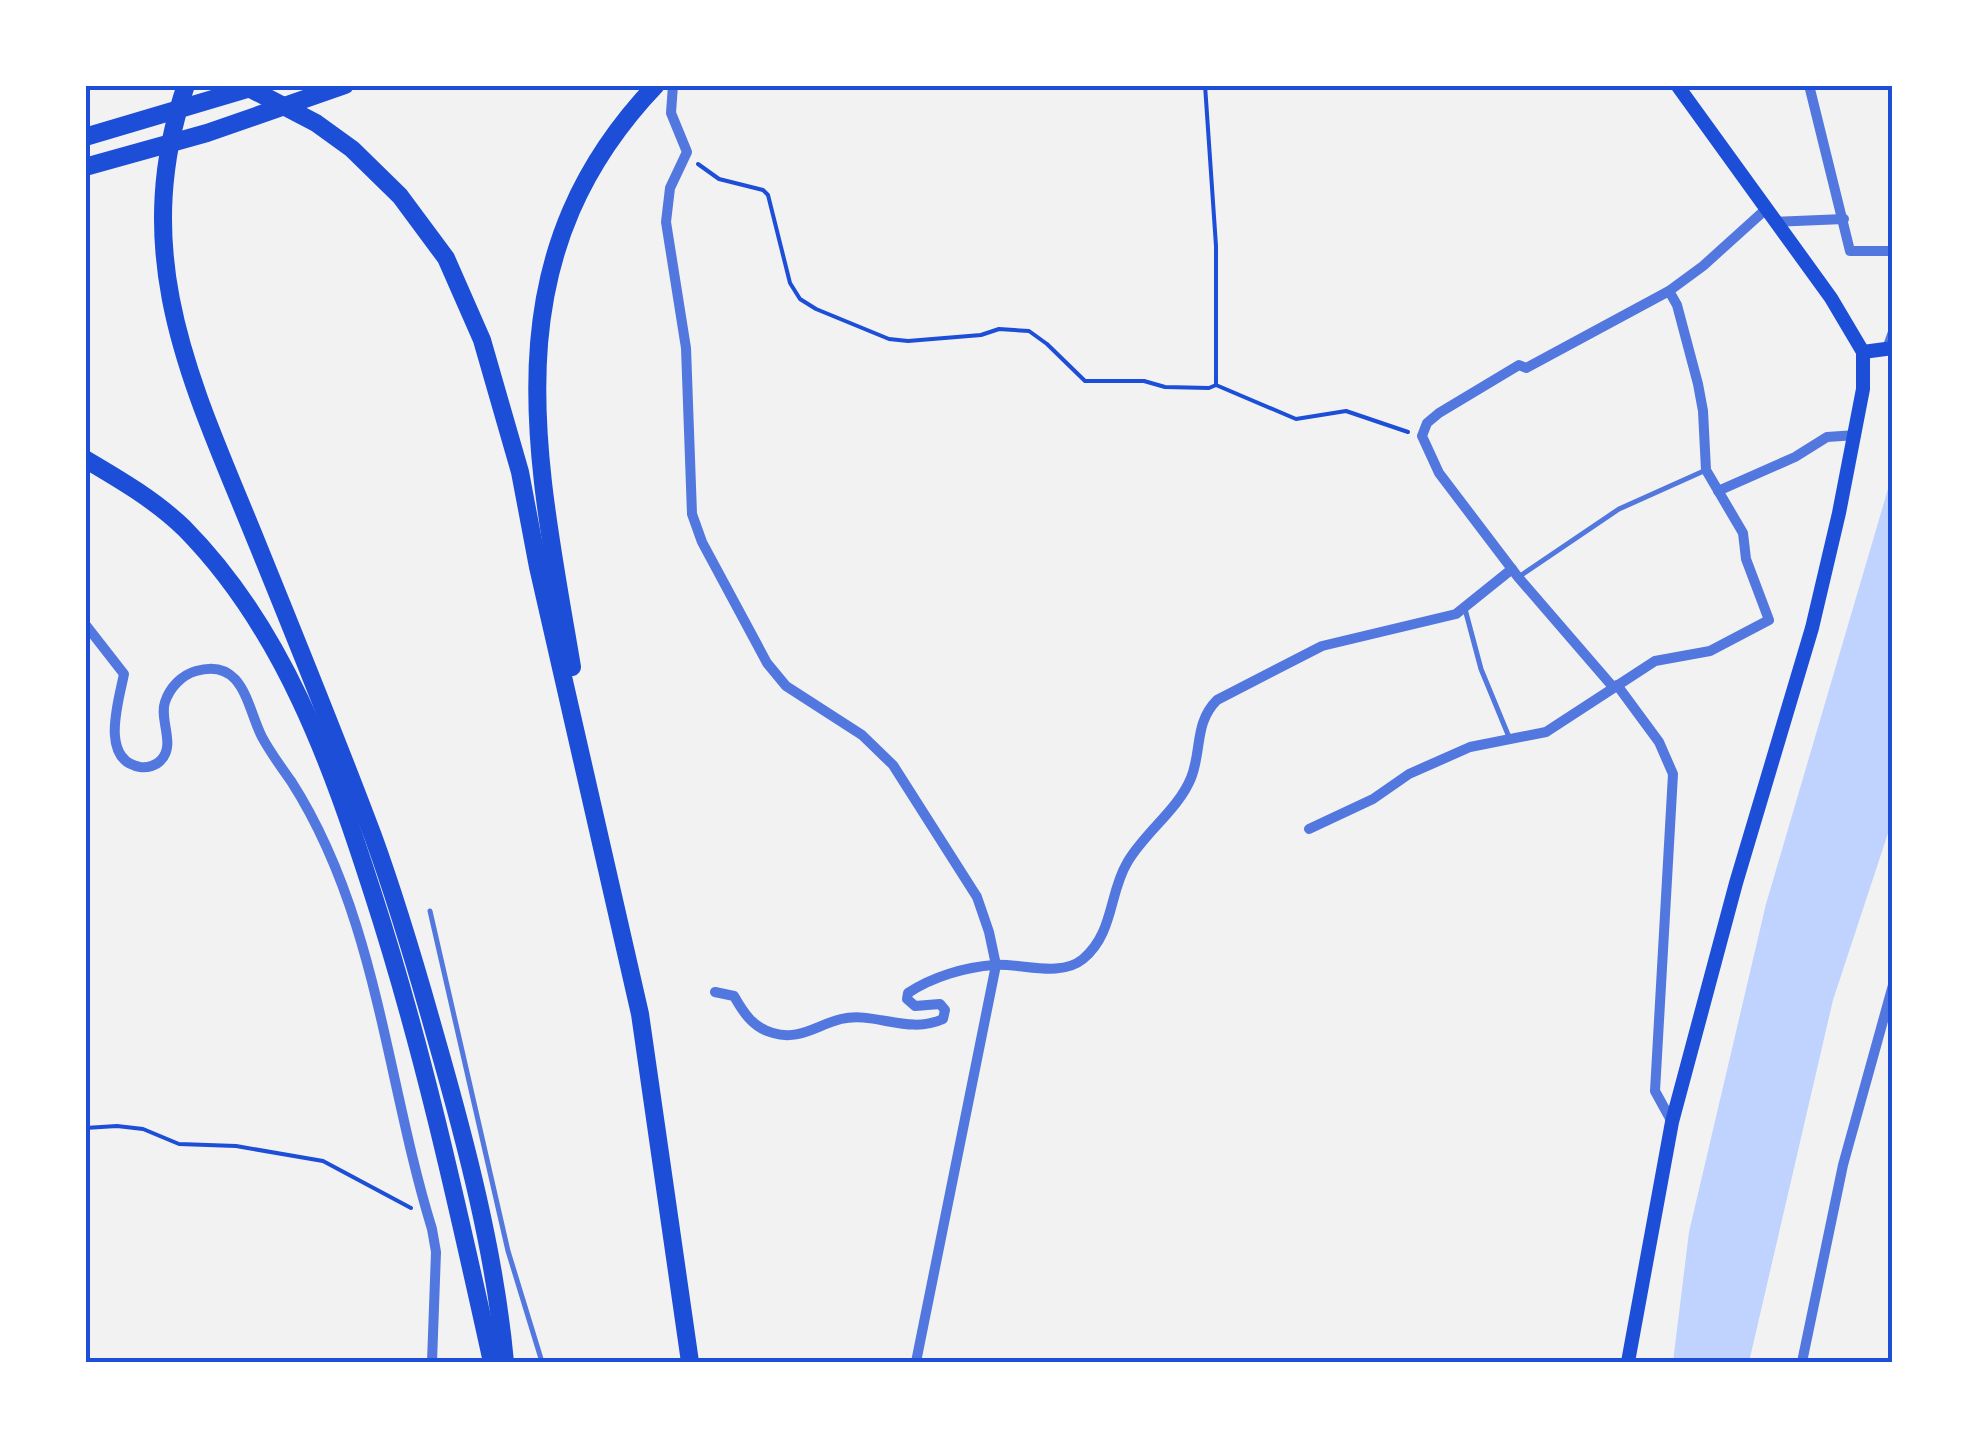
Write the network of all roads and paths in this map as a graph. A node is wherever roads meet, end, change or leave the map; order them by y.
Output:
1 (186, 85) edge
2 (243, 85) edge
3 (261, 85) edge
4 (345, 85) edge
5 (682, 85) edge
6 (1205, 85) edge
7 (1677, 85) edge
8 (1809, 85) edge
9 (667, 88) edge
10 (85, 137) edge
11 (686, 152) junction
12 (85, 167) edge
13 (1770, 216) junction
14 (1844, 219) junction
15 (1893, 251) edge
16 (1669, 291) junction
17 (1893, 332) edge
18 (1890, 348) edge
19 (1863, 352) junction
20 (1216, 385) junction
21 (1856, 435) junction
22 (1422, 436) junction
23 (85, 459) edge
24 (1706, 470) junction
25 (1718, 491) junction
26 (1515, 573) junction
27 (1465, 610) junction
28 (85, 624) edge
29 (1615, 686) junction
30 (1510, 740) junction
31 (1309, 829) dead end
32 (605, 860) junction
33 (430, 912) dead end
34 (996, 965) junction
35 (1893, 985) edge
36 (715, 992) dead end
37 (1672, 1122) junction
38 (85, 1128) edge
39 (426, 1209) junction
40 (432, 1362) edge
41 (492, 1362) edge
42 (505, 1362) edge
43 (542, 1362) edge
44 (690, 1362) edge
45 (916, 1362) edge
46 (1628, 1362) edge
47 (1802, 1362) edge

1 - 42 highway
2 - 32 highway
3 - 10 highway
4 - 12 highway
5 - 9 street
6 - 20 path
7 - 13 main road
8 - 14 street
9 - 11 street
9 - 32 highway
11 - 20 path
11 - 34 street
13 - 14 street
13 - 16 street
13 - 19 main road
14 - 15 street
16 - 22 street
16 - 24 street
17 - 18 street
18 - 19 main road
19 - 21 main road
20 - 22 path
21 - 25 street
21 - 37 main road
22 - 26 street
23 - 41 highway
24 - 25 street
24 - 26 lane
25 - 29 street
26 - 27 street
26 - 29 street
27 - 30 lane
27 - 34 street
28 - 39 street
29 - 30 street
29 - 37 street
30 - 31 street
32 - 44 highway
33 - 43 lane
34 - 36 street
34 - 45 street
35 - 47 street
37 - 46 main road
38 - 39 path
39 - 40 street

